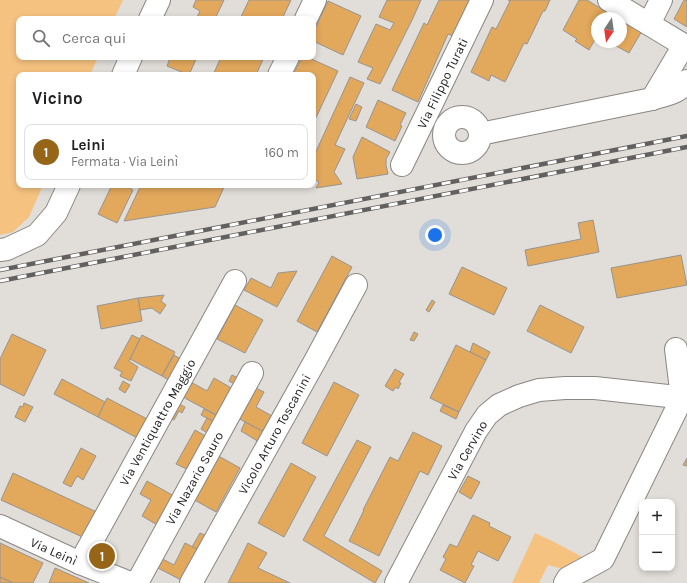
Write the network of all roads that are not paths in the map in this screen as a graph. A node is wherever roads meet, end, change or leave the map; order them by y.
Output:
1 (159, 0) edge
2 (315, 0) edge
3 (482, 0) edge
4 (609, 0) edge
5 (661, 0) edge
6 (151, 16) edge
7 (307, 16) edge
8 (649, 24) junction
9 (686, 46) edge
10 (130, 60) edge
11 (286, 60) edge
12 (124, 72) edge
13 (280, 72) edge
14 (687, 81) edge
15 (652, 99) junction
16 (426, 116) junction
17 (445, 126) junction
18 (480, 134) junction
19 (402, 165) dead end
20 (68, 188) edge
21 (0, 250) edge
22 (234, 281) dead end
23 (356, 285) dead end
24 (676, 349) dead end
25 (252, 373) dead end
26 (685, 398) edge
27 (0, 526) edge
28 (80, 563) junction
29 (130, 583) edge
30 (137, 583) edge
31 (191, 583) edge
32 (396, 583) edge
33 (565, 583) edge

1 - 6 street
2 - 7 street
3 - 16 street, Via Filippo Turati
4 - 8 street
5 - 8 street
8 - 9 street
9 - 15 street
10 - 12 street
11 - 13 street
14 - 15 street
15 - 18 street
16 - 17 street
16 - 19 street, Via Filippo Turati
17 - 18 street
17 - 18 street
20 - 21 street
22 - 28 street, Via Ventiquattro Maggio
23 - 31 street, Vicolo Arturo Toscanini
24 - 26 street
25 - 30 street, Via Nazario Sauro
26 - 32 street, Via Cervino
26 - 33 street
27 - 28 street, Via Leinì
28 - 29 street, Via Leinì

